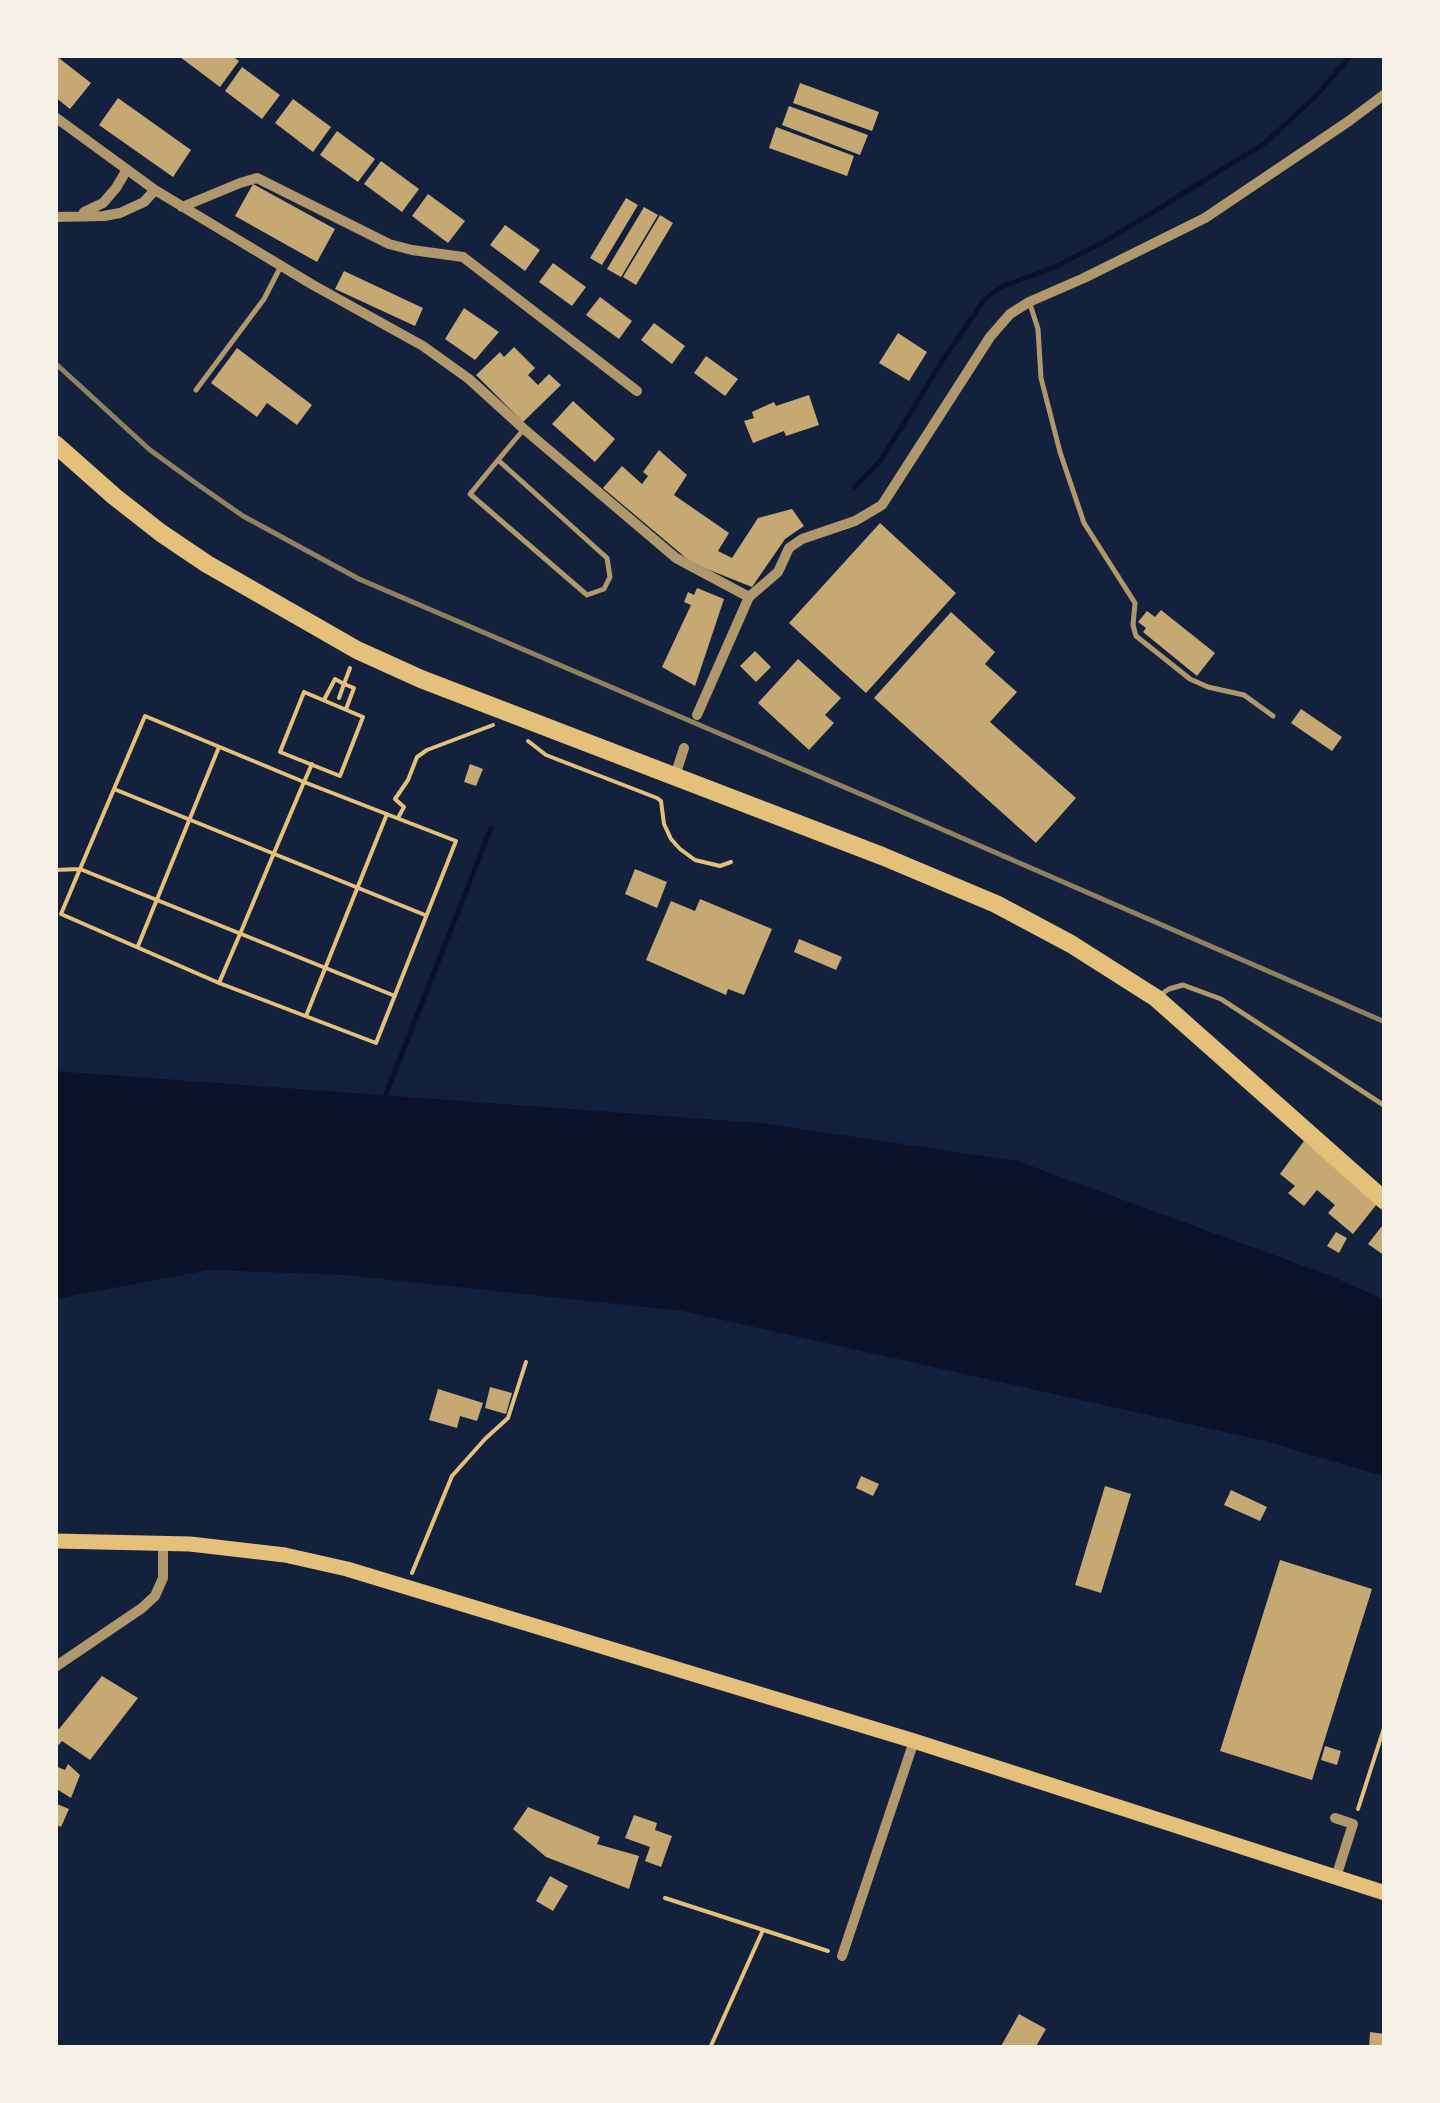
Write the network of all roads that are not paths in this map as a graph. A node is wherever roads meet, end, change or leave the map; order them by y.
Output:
1 (1385, 94) edge
2 (55, 116) edge
3 (126, 171) junction
4 (155, 190) junction
5 (182, 207) junction
6 (78, 214) junction
7 (55, 216) edge
8 (281, 266) junction
9 (1029, 302) junction
10 (196, 390) dead end
11 (638, 391) dead end
12 (524, 429) junction
13 (55, 444) edge
14 (498, 460) junction
15 (749, 597) junction
16 (697, 715) dead end
17 (1273, 716) dead end
18 (684, 748) dead end
19 (675, 776) junction
20 (1156, 998) junction
21 (1385, 1106) edge
22 (1385, 1202) edge
23 (55, 1541) edge
24 (162, 1544) junction
25 (55, 1667) edge
26 (914, 1741) junction
27 (1335, 1818) dead end
28 (1336, 1877) junction
29 (1385, 1893) edge
30 (842, 1956) road end

1 - 9 street
2 - 3 street
3 - 4 street
3 - 6 street
4 - 5 street
4 - 6 street
5 - 8 street
5 - 11 street
6 - 7 street
8 - 10 lane
8 - 12 street
9 - 15 street
9 - 17 lane
12 - 14 lane
12 - 15 street
13 - 19 main road
14 - 14 lane
15 - 16 street
18 - 19 street
19 - 20 main road
20 - 21 lane
20 - 22 main road
23 - 24 main road
24 - 25 street
24 - 26 main road
26 - 28 main road
26 - 30 street
27 - 28 street
28 - 29 main road

